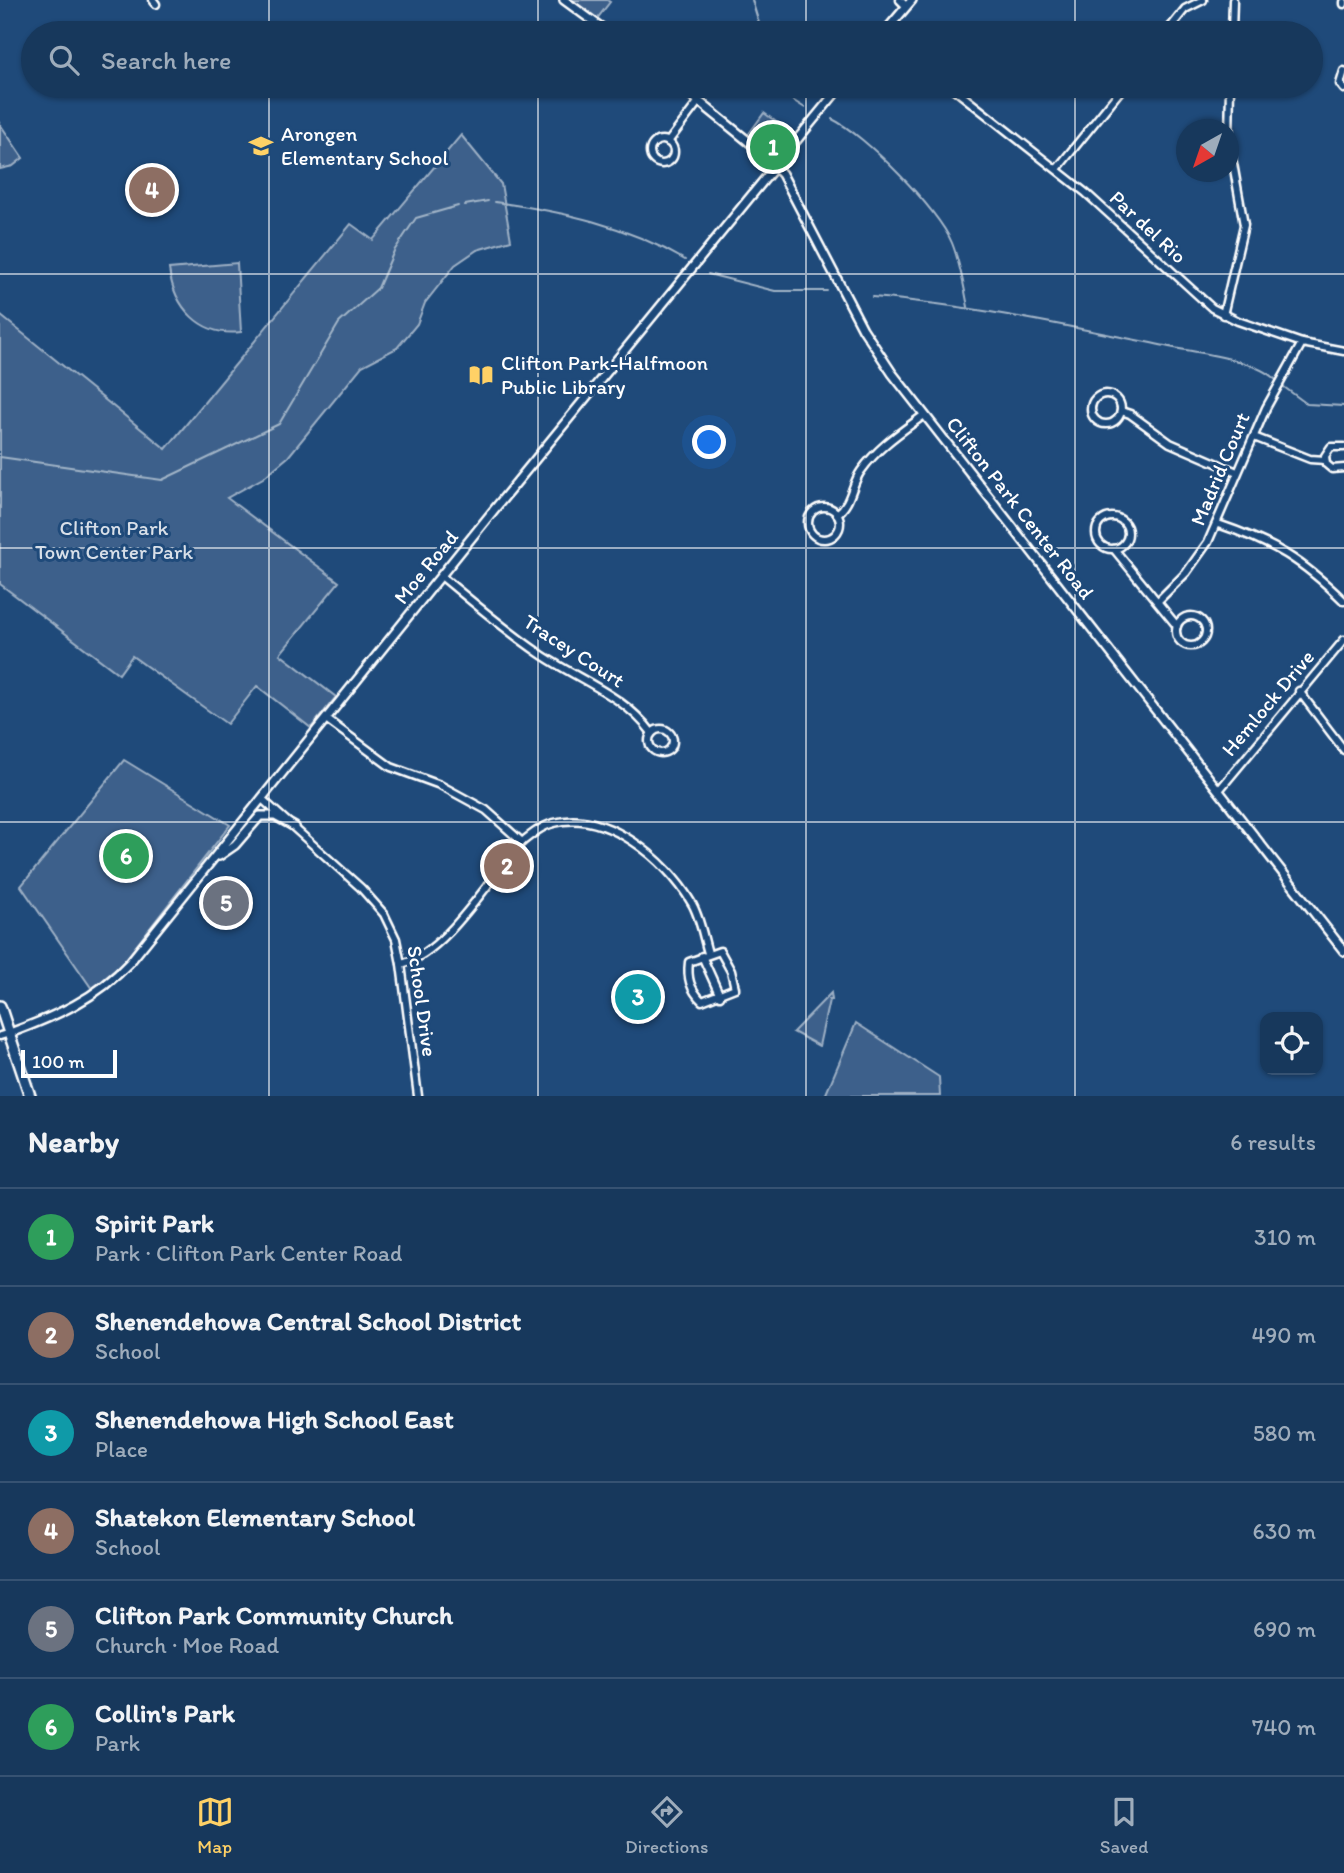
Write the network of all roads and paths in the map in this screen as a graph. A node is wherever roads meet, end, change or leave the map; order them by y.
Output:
1 (564, 0) edge
2 (1203, 0) edge
3 (1234, 0) edge
4 (906, 2) edge
5 (593, 21) edge
6 (893, 21) edge
7 (1176, 21) edge
8 (1233, 21) edge
9 (1344, 71) edge
10 (1344, 89) edge
11 (695, 98) edge
12 (831, 98) edge
13 (965, 98) edge
14 (1114, 98) edge
15 (1230, 98) edge
16 (699, 101) junction
17 (668, 142) dead end
18 (776, 166) junction
19 (1057, 169) junction
20 (1223, 315) junction
21 (1302, 343) junction
22 (1344, 351) edge
23 (1121, 411) junction
24 (924, 415) junction
25 (1254, 437) junction
26 (1344, 447) edge
27 (1325, 460) junction
28 (1344, 468) edge
29 (1237, 472) junction
30 (837, 514) junction
31 (1218, 524) junction
32 (1114, 549) junction
33 (441, 576) junction
34 (1158, 601) junction
35 (1344, 601) edge
36 (1177, 626) junction
37 (1344, 640) edge
38 (1299, 691) junction
39 (326, 719) junction
40 (652, 733) junction
41 (1344, 750) edge
42 (1220, 789) junction
43 (262, 799) junction
44 (295, 827) junction
45 (522, 842) junction
46 (212, 861) junction
47 (1344, 951) edge
48 (705, 955) junction
49 (401, 964) junction
50 (720, 996) junction
51 (0, 1006) edge
52 (10, 1033) junction
53 (0, 1036) edge
54 (30, 1096) edge
55 (418, 1096) edge

1 - 5 street
2 - 7 street
3 - 8 street
4 - 6 street
9 - 10 street
11 - 16 street, Clifton Park Center Road
12 - 18 street, Moe Road
13 - 19 street, Par del Rio
14 - 19 street
15 - 20 street
16 - 17 street
16 - 18 street, Clifton Park Center Road
18 - 24 street, Clifton Park Center Road
18 - 33 street, Moe Road
19 - 20 street, Par del Rio
20 - 21 street, Par del Rio
21 - 22 street, Par del Rio
21 - 25 street, Madrid Court
23 - 23 street
23 - 29 street
24 - 30 street
24 - 42 street, Clifton Park Center Road
25 - 27 street
25 - 29 street, Madrid Court
26 - 27 street
27 - 28 street
29 - 31 street, Madrid Court
30 - 30 street
31 - 34 street, Madrid Court
31 - 35 street
32 - 32 street
32 - 34 street
33 - 39 street, Moe Road
33 - 40 street, Tracey Court
34 - 36 street
36 - 36 street
37 - 38 street, Hemlock Drive
38 - 41 street
38 - 42 street, Hemlock Drive
39 - 43 street, Moe Road
39 - 45 street
40 - 40 street, Tracey Court
42 - 47 street, Clifton Park Center Road
43 - 44 street, School Drive
43 - 46 street, Moe Road
44 - 46 street
44 - 49 street, School Drive
45 - 48 street
45 - 49 street
46 - 52 street, Moe Road
48 - 50 street
48 - 50 street
48 - 50 street
49 - 55 street, School Drive
51 - 52 main road
52 - 53 street
52 - 54 main road

